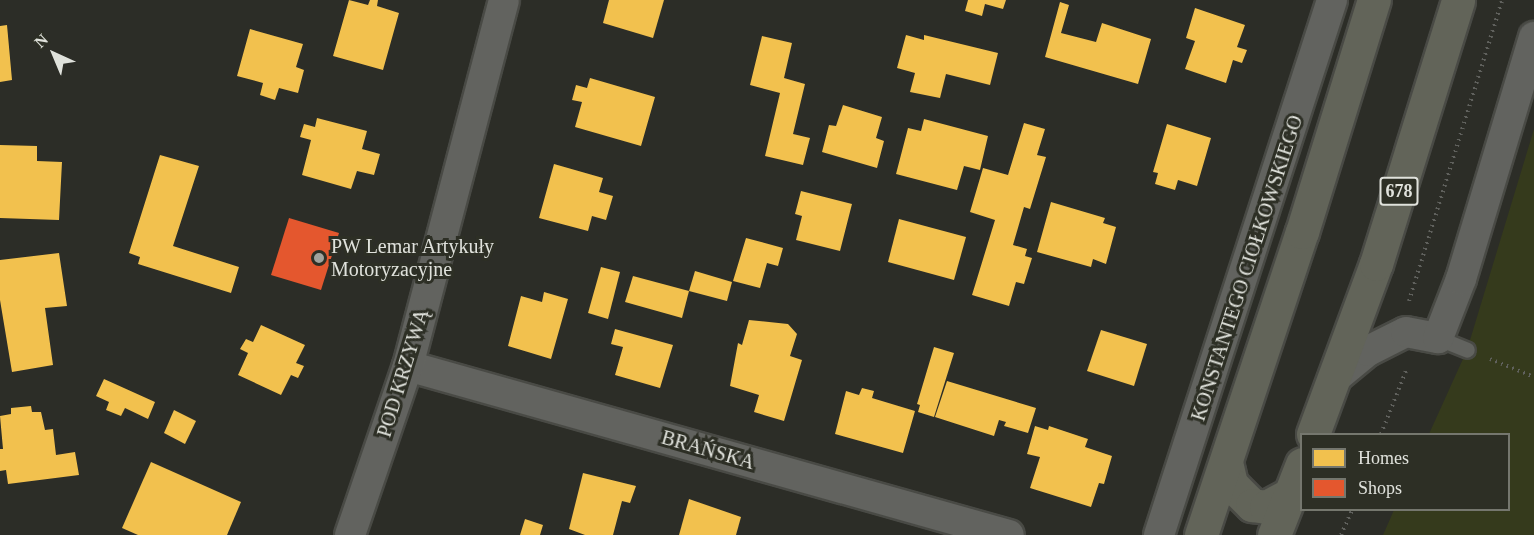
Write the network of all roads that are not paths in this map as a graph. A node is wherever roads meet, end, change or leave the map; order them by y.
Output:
1 (504, 0) edge
2 (1331, 0) edge
3 (1374, 0) edge
4 (1458, 0) edge
5 (1534, 38) edge
6 (1437, 338) junction
7 (1467, 350) road end
8 (408, 366) junction
9 (1334, 379) junction
10 (1314, 433) edge
11 (1227, 462) junction
12 (1296, 479) edge
13 (350, 535) edge
14 (1009, 535) edge
15 (1159, 535) edge
16 (1201, 535) edge
17 (1274, 535) edge

1 - 8 street, POD KRZYWĄ
2 - 15 street, KONSTANTEGO CIOŁKOWSKIEGO
3 - 11 main road, KONSTANTEGO CIOŁKOWSKIEGO
4 - 9 main road, 678
5 - 6 street
6 - 7 lane
6 - 9 street
8 - 13 street, POD KRZYWĄ
8 - 14 street, BRAŃSKA
9 - 10 main road, 678
11 - 12 main road
11 - 16 main road, KONSTANTEGO CIOŁKOWSKIEGO
12 - 17 main road

